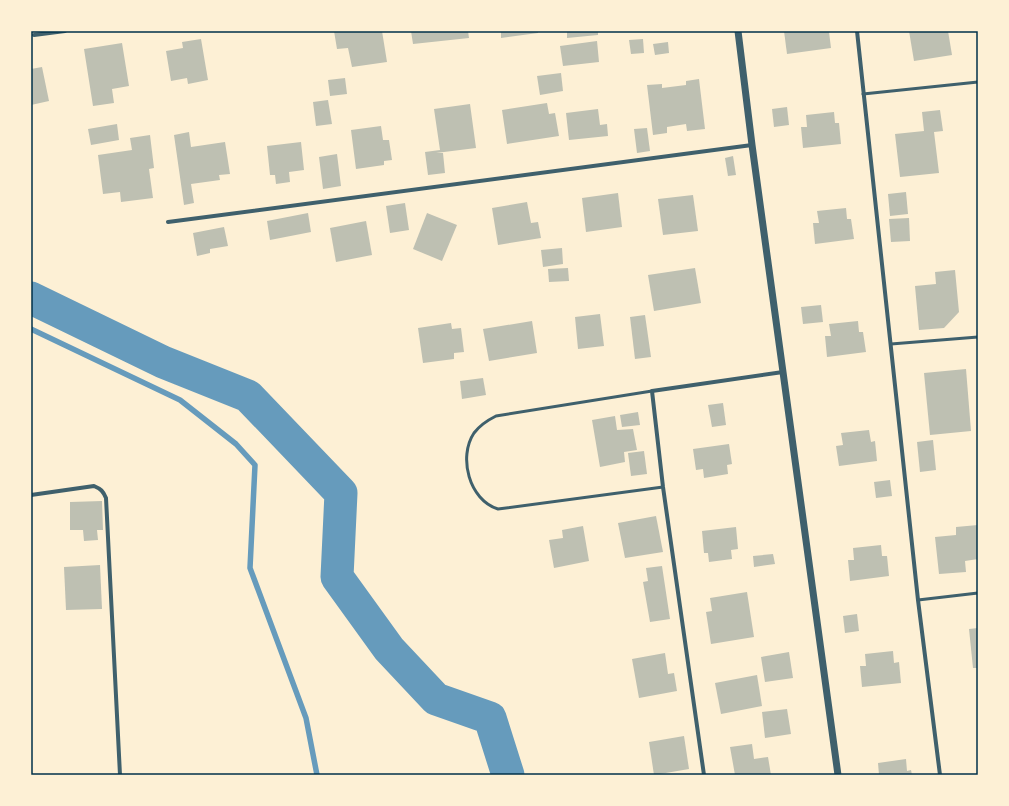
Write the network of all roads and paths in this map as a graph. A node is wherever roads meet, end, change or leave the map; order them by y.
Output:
1 (65, 31) edge
2 (738, 31) edge
3 (856, 31) edge
4 (34, 35) dead end
5 (978, 82) edge
6 (863, 94) junction
7 (752, 145) junction
8 (168, 222) dead end
9 (978, 337) edge
10 (891, 344) junction
11 (783, 372) junction
12 (652, 391) junction
13 (663, 487) junction
14 (31, 494) edge
15 (978, 593) edge
16 (918, 600) junction
17 (120, 775) edge
18 (704, 775) edge
19 (838, 775) edge
20 (940, 775) edge

1 - 4 street
2 - 7 street
3 - 6 street
5 - 6 lane
6 - 10 street
7 - 8 street
7 - 11 street
9 - 10 lane
10 - 16 street
11 - 12 street
11 - 19 street
12 - 13 street
12 - 13 lane
13 - 18 street
14 - 17 street
15 - 16 lane
16 - 20 street

